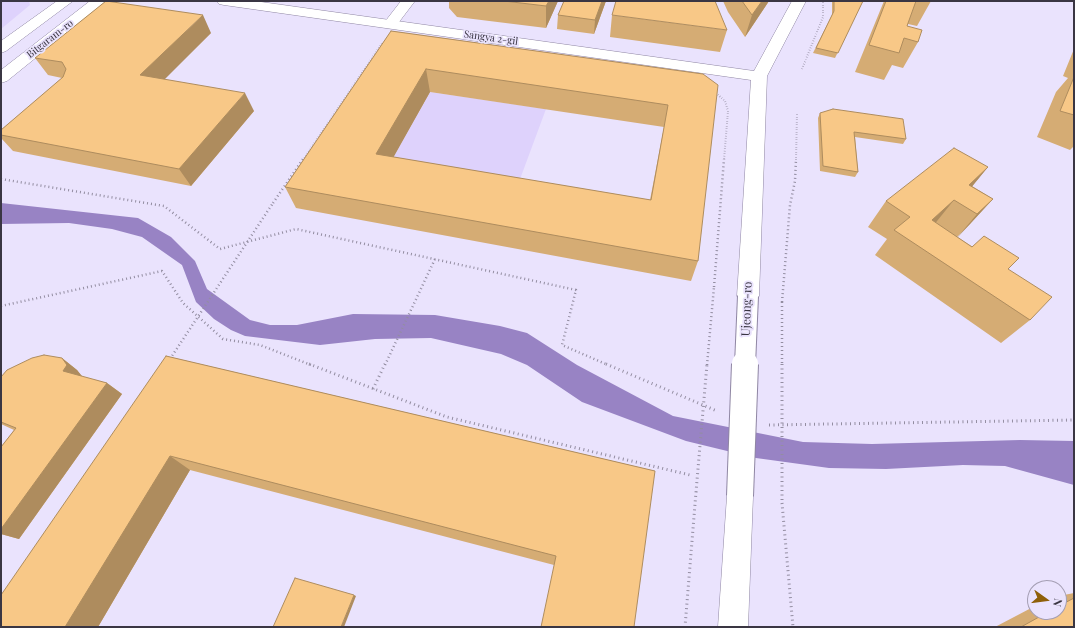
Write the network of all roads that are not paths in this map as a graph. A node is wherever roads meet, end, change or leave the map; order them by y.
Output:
1 (66, 1) edge
2 (99, 1) edge
3 (224, 1) edge
4 (408, 1) edge
5 (799, 1) edge
6 (391, 24) junction
7 (1, 48) edge
8 (759, 76) junction
9 (1, 78) edge
10 (733, 627) edge

1 - 7 street, Bitgaram-ro
2 - 9 street, Bitgaram-ro
3 - 6 street, Sangya 2-gil
4 - 6 street
5 - 8 street, Ujeong-ro
6 - 8 street, Sangya 2-gil
8 - 10 street, Ujeong-ro, bridge

